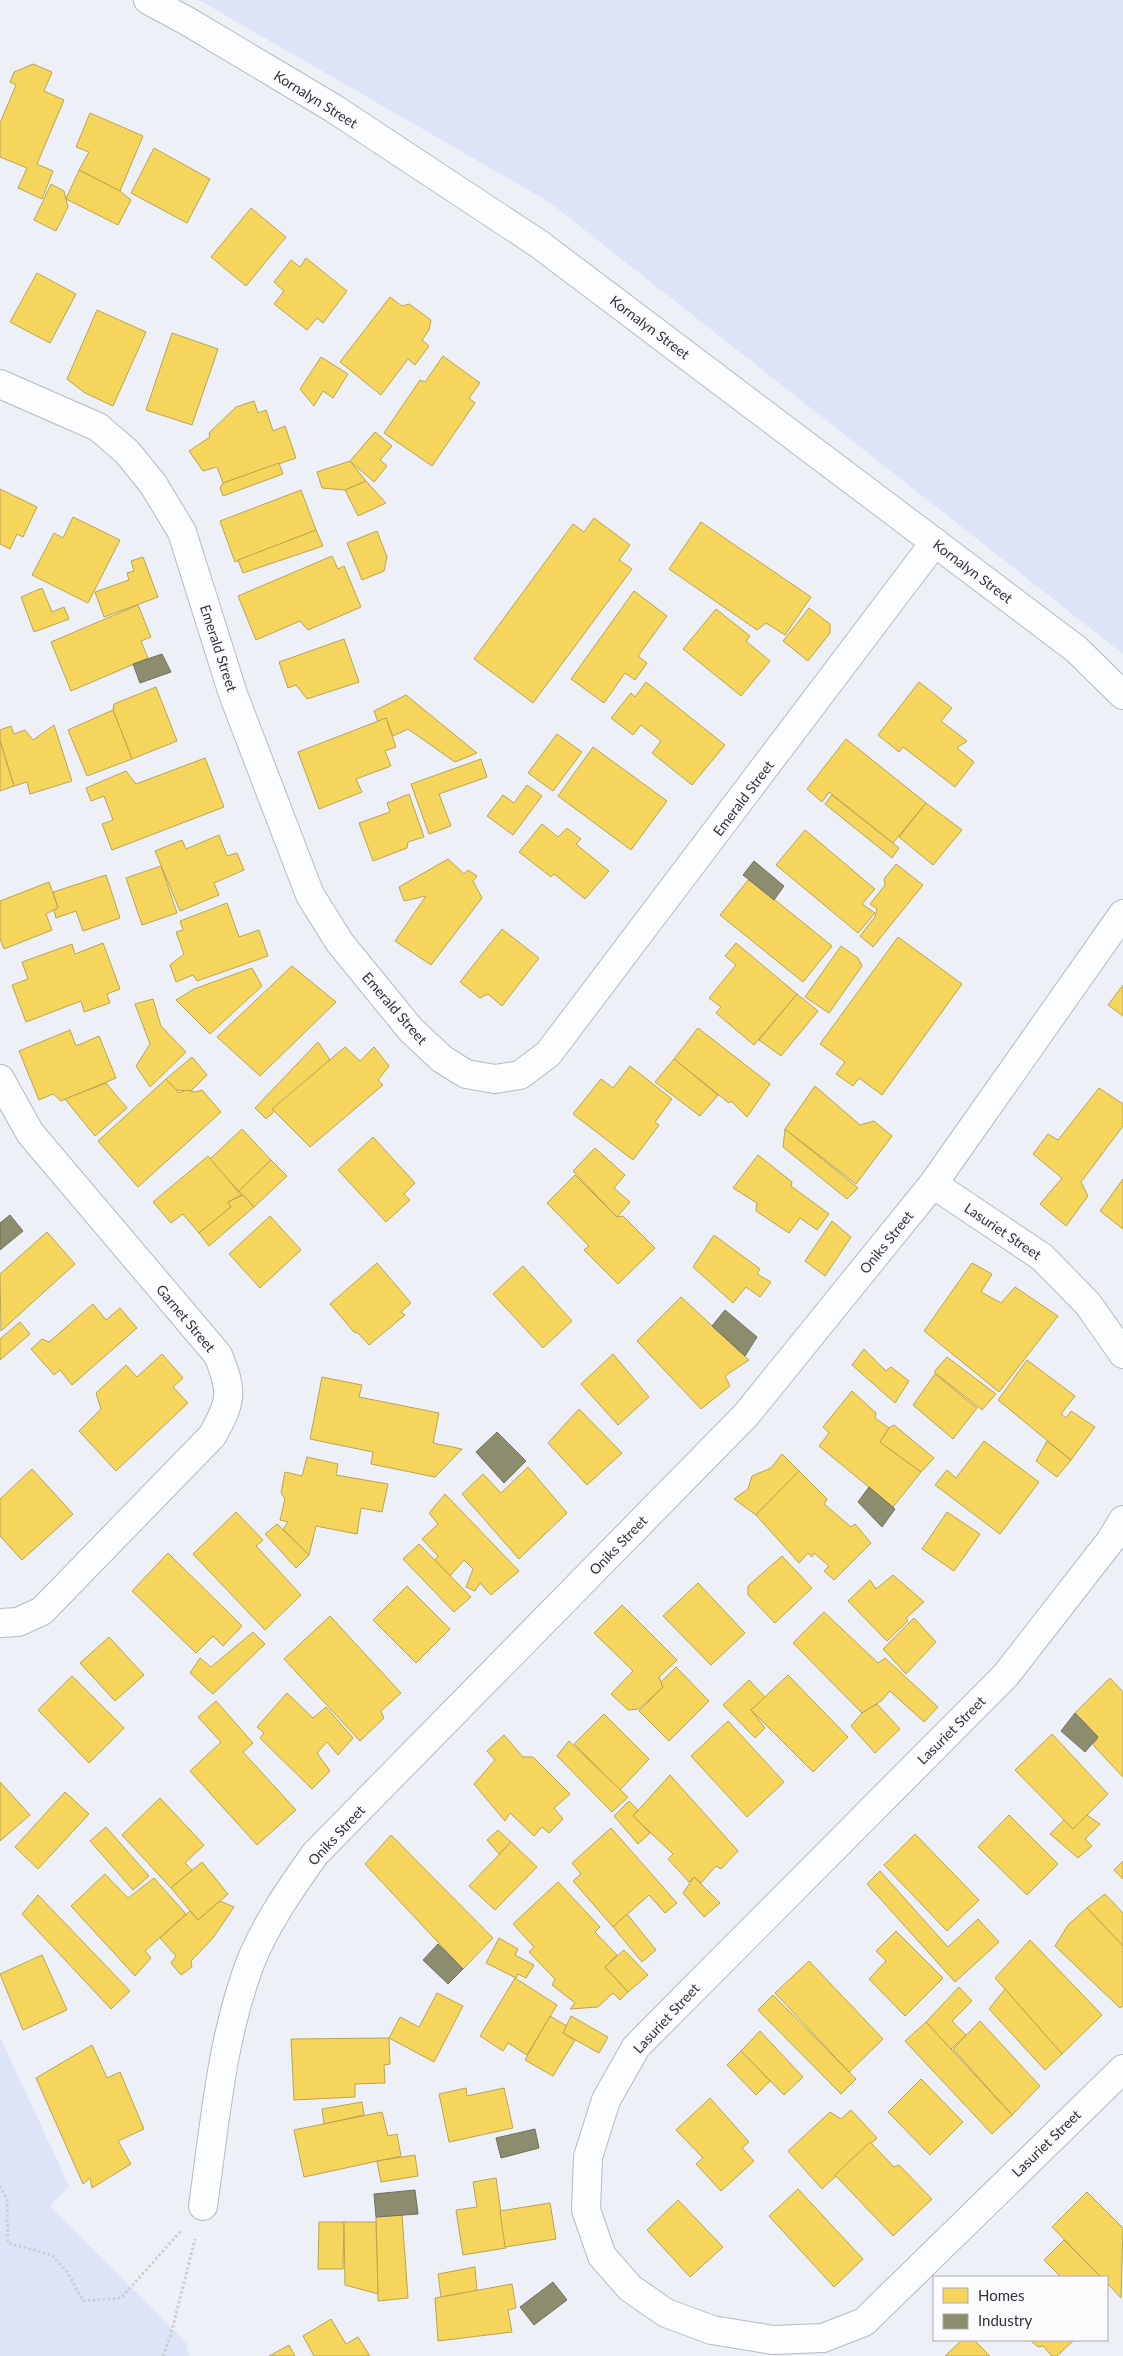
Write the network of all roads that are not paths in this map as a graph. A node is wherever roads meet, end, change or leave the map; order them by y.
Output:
1 (148, 0) edge
2 (0, 384) edge
3 (935, 542) junction
4 (1123, 695) edge
5 (1123, 914) edge
6 (0, 1080) edge
7 (933, 1184) junction
8 (1123, 1354) edge
9 (1123, 1520) edge
10 (0, 1623) edge
11 (1123, 2068) edge
12 (203, 2206) road end

1 - 3 street, Kornalyn Street
2 - 3 street, Emerald Street
3 - 4 street, Kornalyn Street
5 - 7 street, Oniks Street
6 - 10 street, Garnet Street
7 - 8 street, Lasuriet Street
7 - 12 street, Oniks Street
9 - 11 street, Lasuriet Street

